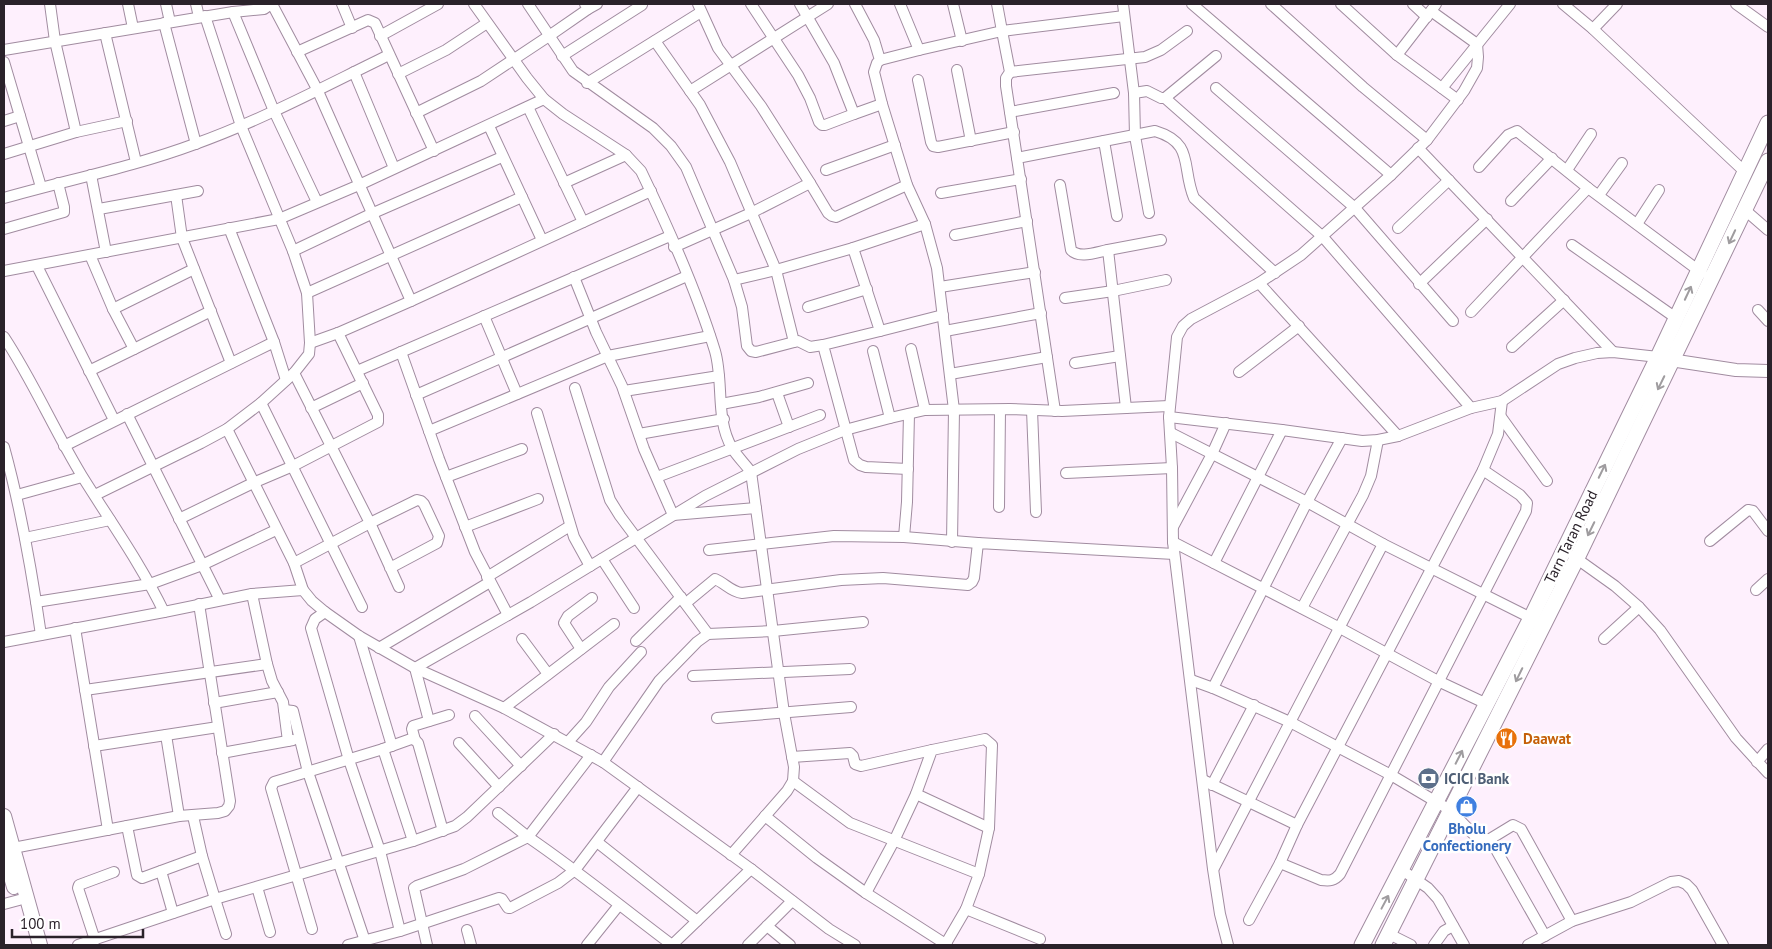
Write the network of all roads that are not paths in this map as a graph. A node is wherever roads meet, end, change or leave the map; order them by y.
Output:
1 (50, 4) edge
2 (128, 4) edge
3 (166, 4) edge
4 (196, 4) edge
5 (271, 4) edge
6 (342, 4) edge
7 (438, 4) edge
8 (474, 4) edge
9 (528, 4) edge
10 (642, 4) edge
11 (751, 4) edge
12 (800, 4) edge
13 (828, 4) edge
14 (855, 4) edge
15 (900, 4) edge
16 (952, 4) edge
17 (997, 4) edge
18 (1122, 4) edge
19 (1192, 4) edge
20 (1271, 4) edge
21 (1341, 4) edge
22 (1413, 4) edge
23 (1510, 4) edge
24 (1563, 4) edge
25 (1617, 4) edge
26 (1736, 4) edge
27 (590, 5) edge
28 (700, 8) edge
29 (1431, 10) edge
30 (233, 12) junction
31 (1124, 16) junction
32 (202, 17) junction
33 (808, 17) junction
34 (167, 23) junction
35 (487, 23) junction
36 (1768, 27) edge
37 (133, 28) junction
38 (352, 28) junction
39 (1593, 28) junction
40 (1002, 31) junction
41 (1186, 31) dead end
42 (105, 33) junction
43 (380, 36) junction
44 (549, 36) junction
45 (775, 38) junction
46 (656, 40) junction
47 (55, 41) junction
48 (962, 41) junction
49 (1477, 44) junction
50 (4, 50) edge
51 (919, 50) junction
52 (298, 52) junction
53 (1397, 54) junction
54 (389, 55) junction
55 (562, 56) junction
56 (1216, 56) dead end
57 (513, 59) junction
58 (1130, 59) junction
59 (880, 60) junction
60 (4, 62) edge
61 (731, 65) junction
62 (957, 70) dead end
63 (354, 72) junction
64 (1010, 72) junction
65 (398, 74) junction
66 (918, 80) dead end
67 (587, 83) junction
68 (1216, 88) dead end
69 (1442, 88) junction
70 (317, 90) junction
71 (690, 91) junction
72 (1114, 92) dead end
73 (1134, 93) junction
74 (1165, 98) junction
75 (544, 99) junction
76 (1458, 100) junction
77 (882, 104) junction
78 (528, 107) junction
79 (274, 111) junction
80 (1010, 112) junction
81 (416, 113) junction
82 (854, 114) junction
83 (20, 116) junction
84 (4, 121) edge
85 (127, 121) junction
86 (1768, 123) edge
87 (242, 126) junction
88 (488, 126) junction
89 (76, 132) junction
90 (1014, 132) junction
91 (1591, 134) dead end
92 (1135, 136) junction
93 (1427, 140) junction
94 (971, 141) junction
95 (1104, 141) junction
96 (196, 144) junction
97 (895, 145) junction
98 (29, 147) junction
99 (1418, 148) junction
100 (434, 151) junction
101 (4, 154) edge
102 (626, 155) junction
103 (502, 156) junction
104 (1017, 158) junction
105 (1552, 158) junction
106 (136, 162) junction
107 (1622, 162) dead end
108 (1479, 166) dead end
109 (394, 168) junction
110 (826, 170) dead end
111 (1567, 170) junction
112 (1766, 171) edge
113 (1745, 172) junction
114 (91, 175) junction
115 (1391, 175) junction
116 (1021, 178) junction
117 (1449, 180) junction
118 (58, 183) junction
119 (564, 183) junction
120 (810, 183) junction
121 (358, 185) junction
122 (908, 185) junction
123 (1060, 185) dead end
124 (41, 187) junction
125 (1588, 188) junction
126 (1659, 190) dead end
127 (198, 191) dead end
128 (650, 191) junction
129 (941, 192) dead end
130 (176, 195) junction
131 (1599, 195) junction
132 (522, 197) junction
133 (4, 198) edge
134 (1511, 201) dead end
135 (317, 202) junction
136 (1355, 208) junction
137 (99, 209) junction
138 (1745, 210) junction
139 (751, 213) junction
140 (1149, 213) dead end
141 (371, 214) junction
142 (1117, 216) dead end
143 (279, 219) junction
144 (1487, 219) junction
145 (1027, 221) junction
146 (583, 222) junction
147 (925, 224) junction
148 (1637, 224) junction
149 (229, 228) junction
150 (1398, 228) dead end
151 (4, 229) edge
152 (1768, 230) edge
153 (713, 231) junction
154 (955, 235) dead end
155 (670, 236) junction
156 (1323, 237) junction
157 (182, 238) junction
158 (542, 240) junction
159 (1161, 240) dead end
160 (1572, 245) dead end
161 (674, 247) junction
162 (853, 248) junction
163 (1108, 250) junction
164 (293, 251) junction
165 (106, 252) junction
166 (90, 255) junction
167 (391, 255) junction
168 (1524, 257) junction
169 (37, 266) junction
170 (194, 269) junction
171 (776, 270) junction
172 (1698, 270) junction
173 (4, 271) edge
174 (1035, 272) junction
175 (1275, 273) junction
176 (687, 276) junction
177 (574, 277) junction
178 (734, 280) junction
179 (1166, 280) dead end
180 (1712, 280) junction
181 (1259, 283) junction
182 (1419, 284) junction
183 (940, 287) junction
184 (867, 289) junction
185 (1113, 291) junction
186 (307, 292) junction
187 (1065, 298) dead end
188 (1564, 300) junction
189 (411, 301) junction
190 (808, 306) dead end
191 (113, 309) junction
192 (1758, 310) dead end
193 (211, 311) junction
194 (1041, 312) junction
195 (1471, 312) dead end
196 (943, 315) junction
197 (484, 316) junction
198 (590, 318) junction
199 (1676, 318) junction
200 (1453, 321) dead end
201 (1768, 321) edge
202 (1299, 326) junction
203 (880, 330) junction
204 (945, 332) junction
205 (338, 333) junction
206 (710, 336) junction
207 (4, 337) edge
208 (274, 342) junction
209 (794, 342) junction
210 (310, 343) junction
211 (823, 345) junction
212 (1512, 347) dead end
213 (134, 349) junction
214 (911, 349) dead end
215 (873, 351) dead end
216 (401, 352) junction
217 (1613, 352) junction
218 (608, 356) junction
219 (1120, 356) junction
220 (500, 357) junction
221 (1047, 357) junction
222 (1665, 359) junction
223 (232, 363) junction
224 (1074, 363) dead end
225 (89, 371) junction
226 (357, 371) junction
227 (1768, 371) edge
228 (1239, 372) dead end
229 (294, 373) junction
230 (950, 374) junction
231 (719, 376) junction
232 (286, 380) junction
233 (363, 382) junction
234 (808, 384) dead end
235 (575, 388) dead end
236 (624, 391) junction
237 (777, 393) junction
238 (416, 394) junction
239 (517, 394) junction
240 (1502, 401) junction
241 (261, 404) junction
242 (721, 404) junction
243 (1169, 406) junction
244 (311, 408) junction
245 (1126, 408) junction
246 (1471, 408) junction
247 (925, 410) junction
248 (954, 410) junction
249 (1000, 410) junction
250 (1032, 410) junction
251 (1055, 411) junction
252 (537, 413) dead end
253 (127, 414) junction
254 (909, 414) junction
255 (820, 416) dead end
256 (1169, 417) junction
257 (1501, 417) junction
258 (890, 418) junction
259 (114, 420) junction
260 (724, 420) junction
261 (1226, 423) junction
262 (789, 427) junction
263 (227, 429) junction
264 (845, 430) junction
265 (1282, 430) junction
266 (429, 431) junction
267 (1171, 433) junction
268 (639, 434) junction
269 (1398, 436) junction
270 (1342, 438) junction
271 (1378, 440) junction
272 (64, 446) junction
273 (4, 447) edge
274 (331, 447) junction
275 (732, 448) junction
276 (522, 449) dead end
277 (1212, 454) junction
278 (293, 466) junction
279 (153, 468) junction
280 (1172, 468) junction
281 (908, 469) junction
282 (1483, 470) junction
283 (751, 472) junction
284 (1066, 473) dead end
285 (82, 477) junction
286 (446, 477) junction
287 (657, 477) junction
288 (1258, 477) junction
289 (1547, 482) dead end
290 (253, 483) junction
291 (17, 494) junction
292 (95, 495) junction
293 (538, 499) dead end
294 (1307, 502) junction
295 (999, 507) dead end
296 (756, 508) junction
297 (1036, 512) dead end
298 (674, 515) junction
299 (179, 519) junction
300 (110, 520) junction
301 (370, 523) junction
302 (1348, 524) junction
303 (570, 526) junction
304 (465, 527) junction
305 (1173, 527) junction
306 (276, 530) junction
307 (1768, 530) edge
308 (904, 536) junction
309 (637, 537) junction
310 (26, 538) junction
311 (1710, 541) dead end
312 (952, 542) junction
313 (1173, 542) junction
314 (330, 543) junction
315 (978, 543) junction
316 (761, 544) junction
317 (1383, 544) junction
318 (709, 550) dead end
319 (1174, 554) junction
320 (1570, 554) junction
321 (602, 559) junction
322 (294, 564) junction
323 (1214, 564) junction
324 (202, 565) junction
325 (590, 566) junction
326 (390, 568) junction
327 (1432, 569) junction
328 (489, 579) junction
329 (1768, 579) edge
330 (150, 584) junction
331 (399, 587) dead end
332 (1263, 589) junction
333 (303, 590) junction
334 (767, 590) junction
335 (1756, 590) dead end
336 (252, 594) junction
337 (1483, 594) junction
338 (592, 598) dead end
339 (220, 600) junction
340 (683, 600) junction
341 (36, 602) junction
342 (199, 604) junction
343 (362, 607) dead end
344 (1639, 607) junction
345 (634, 608) dead end
346 (1302, 608) junction
347 (164, 612) junction
348 (325, 612) junction
349 (508, 615) junction
350 (1531, 618) junction
351 (863, 622) dead end
352 (614, 624) dead end
353 (1338, 627) junction
354 (74, 628) junction
355 (773, 631) junction
356 (708, 634) junction
357 (41, 636) junction
358 (359, 636) junction
359 (1604, 638) dead end
360 (522, 639) dead end
361 (636, 641) dead end
362 (4, 642) edge
363 (379, 648) junction
364 (581, 649) junction
365 (641, 652) dead end
366 (1387, 653) junction
367 (267, 664) junction
368 (414, 668) junction
369 (850, 669) dead end
370 (778, 671) junction
371 (210, 672) junction
372 (548, 674) junction
373 (694, 676) dead end
374 (1191, 680) junction
375 (1438, 681) junction
376 (1213, 688) junction
377 (85, 690) junction
378 (278, 692) junction
379 (214, 703) junction
380 (1487, 704) junction
381 (1254, 705) junction
382 (851, 707) dead end
383 (504, 708) junction
384 (284, 710) junction
385 (784, 713) junction
386 (449, 715) dead end
387 (475, 716) dead end
388 (717, 718) dead end
389 (429, 721) junction
390 (1290, 722) junction
391 (218, 727) junction
392 (554, 734) junction
393 (166, 735) junction
394 (300, 739) junction
395 (415, 740) junction
396 (288, 741) junction
397 (568, 742) junction
398 (459, 743) dead end
399 (94, 746) junction
400 (387, 747) junction
401 (1339, 747) junction
402 (932, 750) junction
403 (1768, 750) edge
404 (222, 753) junction
405 (591, 755) junction
406 (792, 757) junction
407 (350, 760) junction
408 (603, 762) junction
409 (1757, 762) junction
410 (521, 766) junction
411 (308, 772) junction
412 (1768, 773) edge
413 (1391, 775) junction
414 (793, 781) junction
415 (1207, 783) junction
416 (499, 787) junction
417 (638, 787) junction
418 (916, 794) junction
419 (1247, 802) junction
420 (1436, 802) junction
421 (1450, 810) junction
422 (498, 813) dead end
423 (4, 816) edge
424 (179, 816) junction
425 (193, 816) junction
426 (765, 816) junction
427 (1297, 825) junction
428 (127, 826) junction
429 (989, 828) junction
430 (108, 830) junction
431 (443, 831) junction
432 (528, 837) junction
433 (1490, 839) junction
434 (413, 841) junction
435 (894, 841) junction
436 (598, 842) junction
437 (7, 850) edge
438 (380, 851) junction
439 (731, 855) junction
440 (202, 856) junction
441 (338, 862) junction
442 (1280, 863) junction
443 (751, 869) junction
444 (1213, 869) junction
445 (575, 870) junction
446 (1402, 870) junction
447 (160, 871) junction
448 (114, 872) dead end
449 (979, 874) junction
450 (297, 875) junction
451 (1416, 879) junction
452 (257, 887) junction
453 (866, 894) junction
454 (19, 900) junction
455 (215, 900) junction
456 (792, 901) junction
457 (4, 904) edge
458 (619, 906) junction
459 (966, 909) junction
460 (173, 913) junction
461 (1248, 920) dead end
462 (697, 921) junction
463 (1572, 921) junction
464 (422, 924) junction
465 (767, 926) junction
466 (1453, 926) junction
467 (312, 929) dead end
468 (467, 930) dead end
469 (400, 931) junction
470 (270, 932) dead end
471 (226, 934) dead end
472 (1545, 936) junction
473 (1040, 939) dead end
474 (95, 940) junction
475 (1386, 940) edge
476 (365, 941) junction
477 (31, 945) edge
478 (40, 945) edge
479 (78, 945) edge
480 (348, 945) edge
481 (427, 945) edge
482 (471, 945) edge
483 (587, 945) edge
484 (672, 945) edge
485 (748, 945) edge
486 (790, 945) edge
487 (855, 945) edge
488 (946, 945) edge
489 (1228, 945) edge
490 (1362, 945) edge
491 (1412, 945) edge
492 (1434, 945) edge
493 (1464, 945) edge
494 (1528, 945) edge
495 (1724, 945) edge

1 - 47 street
2 - 37 street
3 - 34 street
4 - 32 street
5 - 30 street
5 - 52 street
6 - 38 street
7 - 43 street
8 - 35 street
9 - 44 street
10 - 55 street
11 - 45 street
12 - 33 street
13 - 33 street
14 - 59 street
15 - 51 street
16 - 48 street
17 - 40 street
18 - 31 street
19 - 115 street
20 - 93 street
21 - 53 street
22 - 29 street
23 - 49 street
24 - 39 street
25 - 39 street
26 - 36 street
27 - 44 street
28 - 46 street
28 - 61 street
29 - 49 street
29 - 53 street
30 - 32 street
30 - 79 street
31 - 40 street
31 - 58 street
32 - 34 street
32 - 87 street
33 - 45 street
33 - 82 street
34 - 37 street
34 - 96 street
35 - 57 street
35 - 65 street
37 - 42 street
38 - 43 street
38 - 52 street
39 - 113 street
40 - 48 street
40 - 64 street
41 - 58 street
42 - 47 street
42 - 85 street
43 - 54 street
44 - 55 street
44 - 57 street
45 - 61 street
45 - 82 street
46 - 67 street
46 - 71 street
47 - 50 street
47 - 89 street
48 - 51 street
49 - 69 street
49 - 76 street
51 - 59 street
52 - 70 street
53 - 69 street
54 - 63 street
54 - 65 street
55 - 67 street
56 - 74 street
57 - 75 street
57 - 81 street
58 - 64 street
58 - 73 street
59 - 77 street
60 - 83 street
61 - 71 street
61 - 120 street
62 - 94 street
63 - 70 street
63 - 109 street
64 - 80 street
65 - 81 street
66 - 94 street
67 - 153 street
68 - 136 street
69 - 76 street
70 - 79 street
70 - 121 street
71 - 139 street
72 - 80 street
73 - 74 street
73 - 92 street
74 - 156 street
75 - 78 street
75 - 102 street
76 - 93 street
77 - 82 street
77 - 97 street
78 - 88 street
78 - 119 street
79 - 87 street
79 - 135 street
80 - 90 street
81 - 100 street
83 - 84 street
83 - 98 street
85 - 89 street
85 - 106 street
86 - 113 main road, Tarn Taran Road
87 - 96 street
87 - 143 street
88 - 100 street
88 - 103 street
89 - 98 street
90 - 94 street
90 - 104 street
91 - 111 street
92 - 95 street
92 - 140 street
92 - 175 street
93 - 99 street
95 - 104 street
95 - 142 street
96 - 106 street
97 - 110 street
97 - 122 street
98 - 101 street
98 - 124 street
99 - 115 street
99 - 117 street
100 - 109 street
102 - 119 street
102 - 128 street
103 - 132 street
103 - 141 street
104 - 116 street
105 - 108 street
105 - 111 street
105 - 134 street
106 - 114 street
107 - 131 street
109 - 121 street
111 - 125 street
112 - 138 main road, Tarn Taran Road
113 - 172 main road, Tarn Taran Road
114 - 118 street
114 - 137 street
115 - 136 street
116 - 129 street
116 - 145 street
117 - 144 street
117 - 150 street
118 - 124 street
118 - 151 street
119 - 146 street
120 - 122 street
120 - 139 street
121 - 135 street
121 - 141 street
122 - 147 street
123 - 163 street
124 - 133 street
125 - 131 street
125 - 168 street
126 - 148 street
127 - 130 street
128 - 146 street
128 - 155 street
130 - 137 street
130 - 157 street
131 - 148 street
132 - 158 street
132 - 167 street
135 - 143 street
136 - 156 street
136 - 182 street
137 - 165 street
138 - 152 street
138 -> 180 main road, Tarn Taran Road
139 - 153 street
139 - 171 street
141 - 164 street
141 - 167 street
143 - 149 street
143 - 164 street
144 - 168 street
144 - 182 street
145 - 154 street
145 - 174 street
146 - 158 street
147 - 162 street
147 - 183 street
148 - 172 street
149 - 157 street
149 - 208 street
153 - 161 street
153 - 178 street
155 - 161 street
155 - 177 street
156 - 175 street
156 - 246 street
157 - 165 street
157 - 170 street
158 - 189 street
159 - 163 street
160 - 199 street
161 - 176 street
162 - 171 street
162 - 184 street
163 - 185 street
164 - 186 street
165 - 166 street
166 - 169 street
166 - 191 street
167 - 186 street
167 - 189 street
168 - 188 street
168 - 195 street
169 - 173 street
169 - 225 street
170 - 191 street
170 - 193 street
171 - 178 street
171 - 209 street
172 - 180 street
199 -> 172 main road, Tarn Taran Road
174 - 183 street
174 - 194 street
175 - 181 street
176 - 198 street
176 - 206 street
177 - 197 street
177 - 198 street
178 - 209 street
179 - 185 street
180 - 222 main road, Tarn Taran Road
181 - 202 street
181 - 243 street
182 - 200 street
183 - 196 street
184 - 190 street
184 - 203 street
185 - 187 street
185 - 219 street
186 - 210 street
188 - 212 street
188 - 217 street
189 - 205 street
191 - 213 street
192 - 201 street
193 - 213 street
193 - 223 street
194 - 204 street
194 - 221 street
196 - 203 street
196 - 204 street
197 - 216 street
197 - 220 street
198 - 218 street
198 - 220 street
199 - 222 main road, Tarn Taran Road
202 - 228 street
202 - 269 street
203 - 211 street
204 - 230 street
205 - 210 street
205 - 226 street
206 - 218 street
206 - 231 street
207 - 272 street
208 - 223 street
208 - 232 street
209 - 211 street
210 - 229 street
211 - 264 street
213 - 225 street
214 - 247 street
215 - 258 street
216 - 226 street
216 - 238 street
217 - 222 street
217 - 240 street
218 - 236 street
218 - 239 street
219 - 224 street
219 - 245 street
220 - 238 street
220 - 239 street
221 - 230 street
221 - 251 street
222 - 227 street
222 - 320 main road, Tarn Taran Road
223 - 253 street
225 - 259 street
226 - 233 street
229 - 232 street
229 - 244 street
230 - 248 street
231 - 236 street
231 - 242 street
232 - 241 street
233 - 244 street
233 - 274 street
234 - 237 street
235 - 309 street
236 - 268 street
237 - 242 street
237 - 262 street
238 - 266 street
239 - 266 street
240 - 246 street
240 - 257 street
241 - 263 street
241 - 278 street
242 - 260 street
243 - 245 street
243 - 256 street
244 - 274 street
245 - 251 street
246 - 269 street
247 - 248 street
247 - 254 street
248 - 249 street
248 - 312 street
249 - 250 street
249 - 295 street
250 - 251 street
250 - 297 street
252 - 303 street
253 - 259 street
253 - 279 street
254 - 258 street
254 - 281 street
255 - 262 street
256 - 261 street
256 - 267 street
257 - 282 street
257 - 289 street
258 - 264 street
259 - 272 street
260 - 268 street
260 - 275 street
261 - 265 street
261 - 277 street
262 - 275 street
263 - 279 street
263 - 290 street
264 - 281 street
264 - 283 street
265 - 270 street
265 - 288 street
266 - 286 street
267 - 277 street
267 - 280 street
268 - 287 street
269 - 271 street
270 - 271 street
270 - 294 street
271 - 302 street
272 - 285 street
273 - 291 street
274 - 278 street
274 - 301 street
275 - 283 street
275 - 287 street
276 - 286 street
277 - 288 street
277 - 305 street
278 - 290 street
278 - 314 street
279 - 292 street
279 - 299 street
280 - 284 street
280 - 305 street
281 - 308 street
282 - 327 street
282 - 337 street
283 - 296 street
283 - 298 street
285 - 291 street
285 - 292 street
286 - 304 street
287 - 298 street
288 - 294 street
288 - 323 street
290 - 299 street
290 - 306 street
291 - 310 street
292 - 300 street
293 - 304 street
294 - 302 street
294 - 332 street
296 - 298 street
296 - 316 street
298 - 309 street
299 - 324 street
300 - 310 street
300 - 330 street
301 - 314 street
301 - 326 street
301 - 326 street
302 - 317 street
302 - 346 street
303 - 325 street
303 - 328 street
304 - 328 street
305 - 313 street
306 - 322 street
306 - 324 street
307 - 311 street
308 - 312 street
308 - 316 street
309 - 321 street
309 - 340 street
310 - 341 street
312 - 315 street
313 - 319 street
313 - 323 street
314 - 322 street
314 - 343 street
315 - 319 street
315 - 334 street
316 - 318 street
316 - 334 street
317 - 327 street
317 - 353 street
319 - 374 street
320 - 344 street
320 - 350 main road, Tarn Taran Road
320 -> 421 main road, Tarn Taran Road
321 - 325 street
321 - 345 street
322 - 333 street
323 - 332 street
324 - 330 street
324 - 339 street
325 - 349 street
326 - 331 street
327 - 337 street
327 - 366 street
328 - 349 street
328 - 363 street
329 - 335 street
330 - 341 street
330 - 347 street
332 - 346 street
332 - 376 street
333 - 336 street
333 - 348 street
334 - 340 street
334 - 355 street
336 - 339 street
336 - 367 street
337 - 350 street
337 - 375 street
338 - 364 street
339 - 342 street
340 - 356 street
340 - 361 street
341 - 357 street
342 - 347 street
342 - 371 street
344 - 359 street
344 - 409 street
346 - 353 street
347 - 354 street
348 - 358 street
348 - 407 street
349 - 368 street
350 - 380 main road, Tarn Taran Road
351 - 355 street
352 - 364 street
353 - 366 street
353 - 390 street
354 - 357 street
354 - 377 street
355 - 356 street
355 - 370 street
356 - 408 street
357 - 362 street
358 - 363 street
358 - 400 street
360 - 372 street
363 - 368 street
364 - 372 street
365 - 397 street
366 - 375 street
366 - 401 street
367 - 371 street
367 - 378 street
368 - 383 street
368 - 389 street
369 - 370 street
370 - 373 street
370 - 385 street
371 - 377 street
371 - 379 street
372 - 383 street
374 - 376 street
374 - 415 street
375 - 380 street
375 - 413 street
376 - 381 street
377 - 399 street
378 - 379 street
378 - 384 street
379 - 391 street
420 -> 380 main road, Tarn Taran Road
381 - 390 street
381 - 415 street
382 - 385 street
383 - 392 street
384 - 394 street
384 - 396 street
385 - 388 street
385 - 406 street
386 - 389 street
387 - 410 street
389 - 395 street
390 - 401 street
390 - 419 street
391 - 393 street
391 - 404 street
392 - 397 street
392 - 410 street
393 - 399 street
393 - 424 street
394 - 396 street
394 - 411 street
395 - 400 street
395 - 431 street
396 - 404 street
397 - 405 street
398 - 416 street
399 - 430 street
400 - 407 street
400 - 434 street
401 - 413 street
401 - 427 street
402 - 406 street
402 - 418 street
402 - 429 street
403 - 409 street
404 - 425 street
405 - 408 street
405 - 432 street
406 - 414 street
407 - 411 street
407 - 438 street
408 - 417 street
409 - 412 street
410 - 416 street
411 - 441 street
411 - 450 street
413 - 420 street
413 - 442 street
414 - 426 street
414 - 435 street
415 - 419 street
415 - 444 street
416 - 431 street
417 - 436 street
417 - 439 street
418 - 429 street
418 - 435 street
419 - 427 street
419 - 444 street
420 - 421 street
420 - 446 main road, Tarn Taran Road
421 - 433 street
421 - 451 main road, Tarn Taran Road
422 - 432 street
423 - 437 main road
424 - 425 street
424 - 428 street
425 - 440 street
426 - 439 street
426 - 453 street
427 - 442 street
428 - 430 street
428 - 447 street
429 - 449 street
430 - 437 street
431 - 434 street
432 - 445 street
432 - 464 street
433 - 463 street
433 - 472 street
434 - 438 street
435 - 449 street
435 - 453 street
436 - 445 street
436 - 462 street
437 - 454 main road
437 - 478 main road
438 - 441 street
438 - 469 street
439 - 443 street
440 - 447 street
440 - 455 street
441 - 450 street
441 - 476 street
442 - 461 street
443 - 456 street
443 - 462 street
444 - 489 street
445 - 458 street
445 - 464 street
446 - 451 street
490 -> 446 main road, Tarn Taran Road
447 - 460 street
448 - 474 street
449 - 459 street
450 - 452 street
450 - 467 street
451 - 466 street
451 - 475 main road, Tarn Taran Road
452 - 455 street
452 - 470 street
453 - 488 street
454 - 457 street
454 - 477 main road
455 - 460 street
455 - 471 street
456 - 465 street
456 - 487 street
458 - 483 street
458 - 484 street
459 - 473 street
459 - 488 street
460 - 474 street
462 - 484 street
463 - 472 street
463 - 495 street
464 - 469 street
464 - 481 street
465 - 485 street
465 - 486 street
466 - 492 street
466 - 493 street
468 - 482 street
469 - 476 street
472 - 494 street
474 - 479 street
475 - 491 street
476 - 480 street

